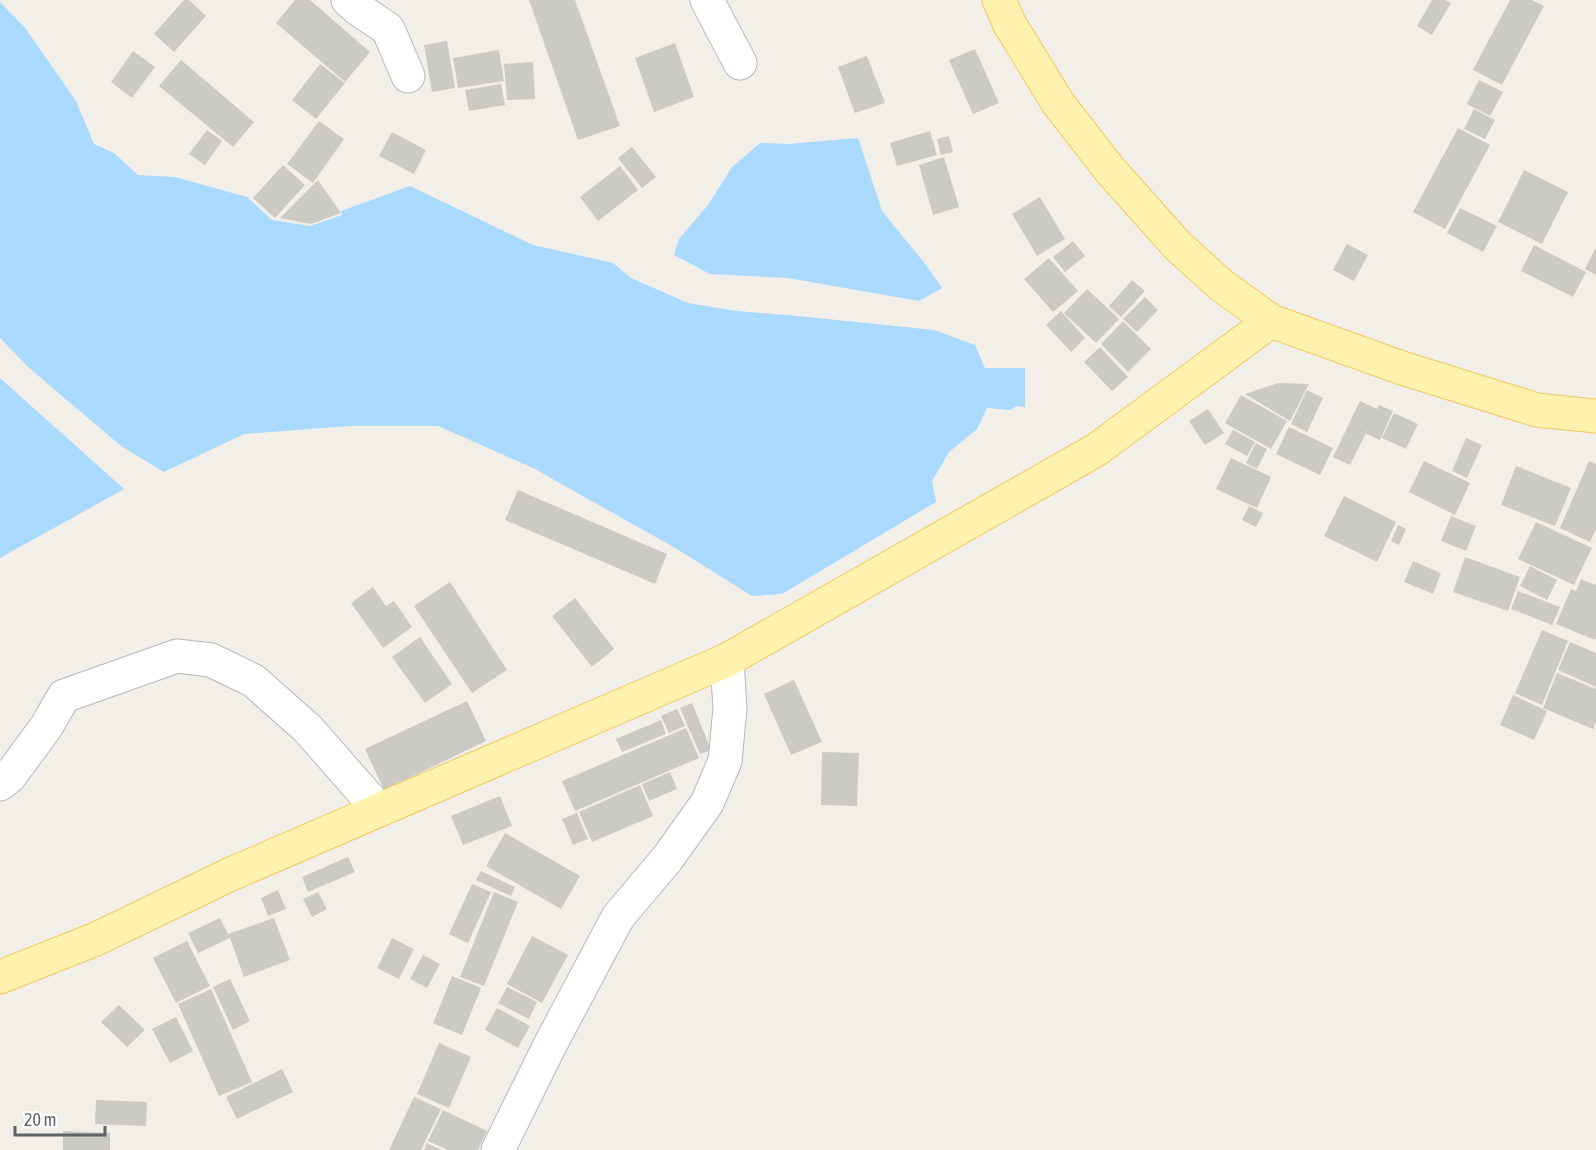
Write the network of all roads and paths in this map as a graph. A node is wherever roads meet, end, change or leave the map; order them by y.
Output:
1 (348, 0) edge
2 (707, 0) edge
3 (999, 0) edge
4 (740, 63) dead end
5 (408, 76) dead end
6 (1271, 321) junction
7 (1596, 416) edge
8 (727, 660) junction
9 (0, 784) edge
10 (379, 810) junction
11 (0, 977) edge
12 (498, 1150) edge

1 - 5 street
2 - 4 street
3 - 6 main road
6 - 7 main road
6 - 8 main road
8 - 10 main road
8 - 12 street
9 - 10 street
10 - 11 main road

